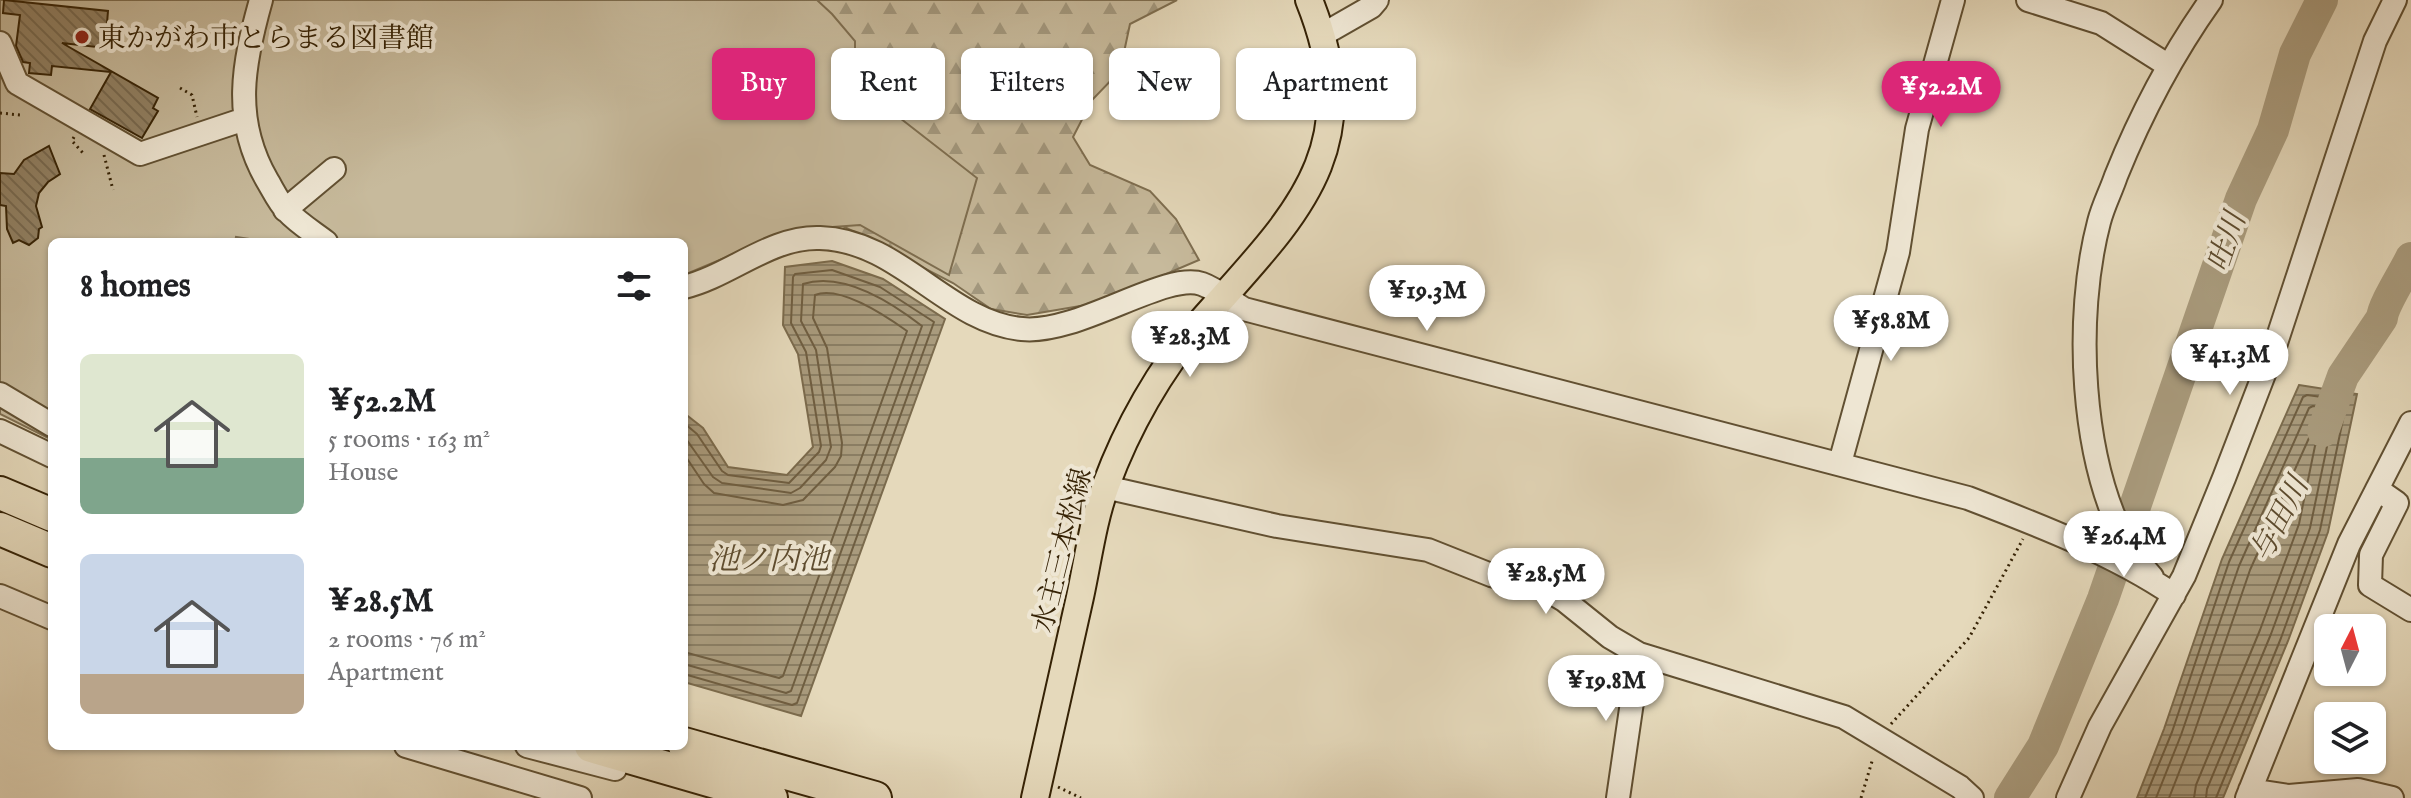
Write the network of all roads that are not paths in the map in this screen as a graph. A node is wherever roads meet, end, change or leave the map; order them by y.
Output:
1 (261, 0) edge
2 (1309, 0) edge
3 (1377, 0) edge
4 (1953, 0) edge
5 (2028, 0) edge
6 (2211, 0) edge
7 (2400, 11) edge
8 (1322, 35) junction
9 (0, 43) edge
10 (2169, 66) junction
11 (245, 119) junction
12 (334, 169) dead end
13 (285, 210) junction
14 (321, 238) edge
15 (688, 286) edge
16 (1224, 298) junction
17 (0, 394) edge
18 (48, 423) edge
19 (2411, 423) edge
20 (0, 431) edge
21 (48, 454) edge
22 (1840, 463) junction
23 (0, 485) edge
24 (1105, 487) junction
25 (2377, 489) junction
26 (0, 493) edge
27 (48, 500) edge
28 (48, 513) edge
29 (0, 532) edge
30 (48, 550) edge
31 (48, 558) edge
32 (2155, 581) junction
33 (2174, 595) junction
34 (0, 596) edge
35 (2411, 610) edge
36 (48, 616) edge
37 (1639, 654) junction
38 (688, 733) edge
39 (688, 745) edge
40 (419, 750) edge
41 (543, 750) edge
42 (605, 750) edge
43 (814, 782) junction
44 (2248, 794) edge
45 (580, 798) edge
46 (749, 798) edge
47 (771, 798) edge
48 (875, 798) edge
49 (1035, 798) edge
50 (1618, 798) edge
51 (1972, 798) edge
52 (2068, 798) edge
53 (2392, 798) edge

1 - 11 street
2 - 8 main road, 水主三本松線
3 - 8 street
4 - 22 street
5 - 10 street
6 - 10 street
7 - 33 street
8 - 16 main road, 水主三本松線
9 - 11 street
10 - 32 street
11 - 13 street
12 - 13 street
13 - 14 street
15 - 16 street
16 - 22 street
16 - 24 main road, 水主三本松線
17 - 18 street
19 - 25 street
20 - 21 street
22 - 32 street
23 - 27 street
24 - 37 street
24 - 49 main road, 水主三本松線
25 - 35 street
25 - 44 street
26 - 28 highway
29 - 30 highway
29 - 31 street
32 - 33 street
33 - 52 street
34 - 36 street
37 - 50 street
37 - 51 street
38 - 43 street
39 - 43 highway
40 - 45 street
41 - 46 street
42 - 47 highway
43 - 48 highway
44 - 53 street

